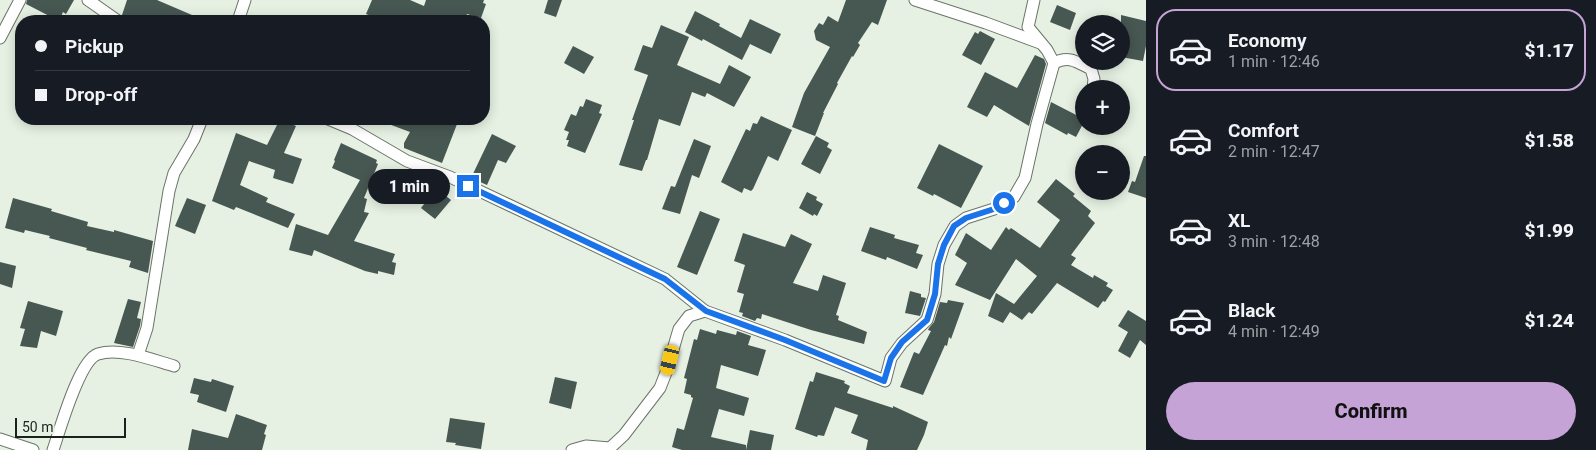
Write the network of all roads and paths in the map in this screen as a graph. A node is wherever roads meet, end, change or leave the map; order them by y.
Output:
1 (20, 0) edge
2 (88, 0) edge
3 (245, 0) edge
4 (915, 0) edge
5 (1034, 0) edge
6 (109, 15) edge
7 (240, 15) edge
8 (0, 38) edge
9 (1040, 43) junction
10 (1054, 63) junction
11 (1094, 80) edge
12 (200, 125) edge
13 (342, 125) edge
14 (706, 311) junction
15 (138, 356) junction
16 (174, 366) dead end
17 (0, 439) edge
18 (33, 450) edge
19 (53, 450) edge
20 (572, 450) edge

1 - 8 street
2 - 6 street
3 - 7 street
4 - 9 street
5 - 9 street
9 - 10 street
10 - 11 street
10 - 14 street
12 - 15 street
13 - 14 street
14 - 20 street
15 - 16 street
15 - 19 street
17 - 18 street

